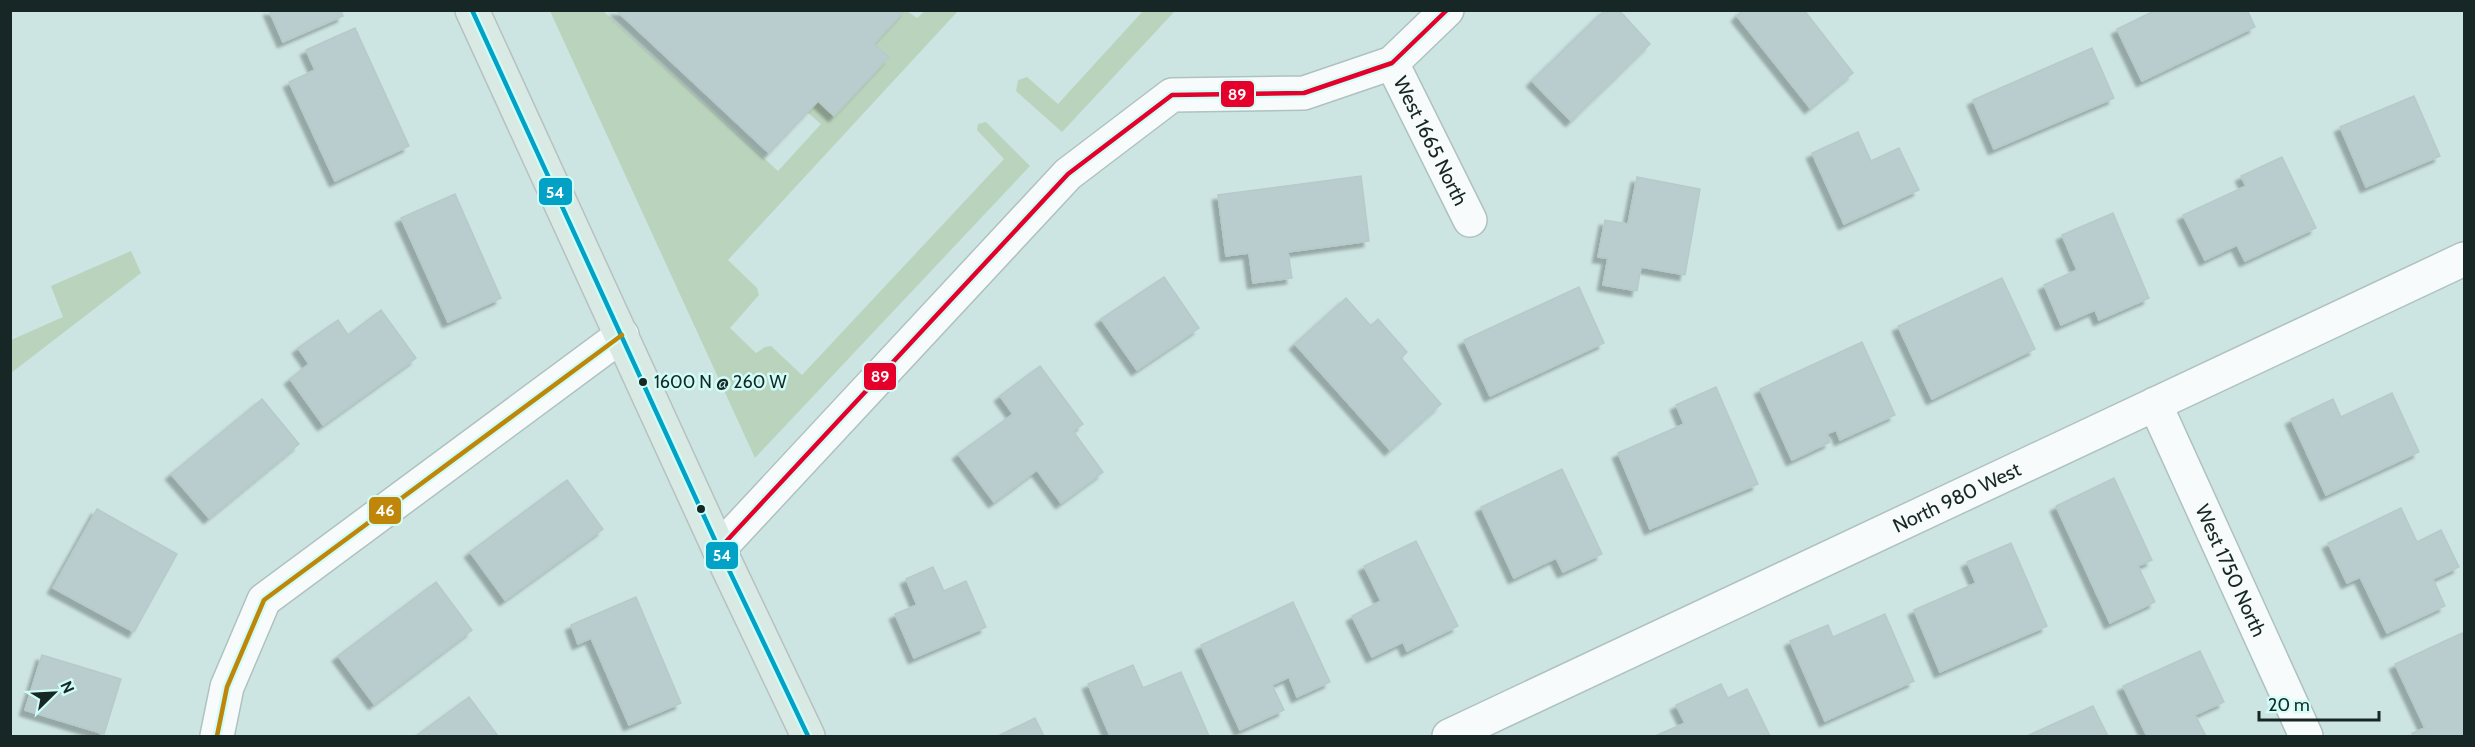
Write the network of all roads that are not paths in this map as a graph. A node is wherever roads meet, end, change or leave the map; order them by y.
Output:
1 (472, 10) edge
2 (1447, 10) edge
3 (1392, 63) junction
4 (1470, 220) dead end
5 (2464, 259) edge
6 (622, 335) junction
7 (2155, 404) junction
8 (719, 549) junction
9 (220, 735) edge
10 (808, 736) edge
11 (1449, 736) edge
12 (2306, 736) edge

1 - 6 main road
2 - 3 street
3 - 4 street, West 1665 North
3 - 8 street
5 - 7 street, North 980 West
6 - 8 main road
6 - 9 street
7 - 11 street, North 980 West
7 - 12 street, West 1750 North
8 - 10 main road

